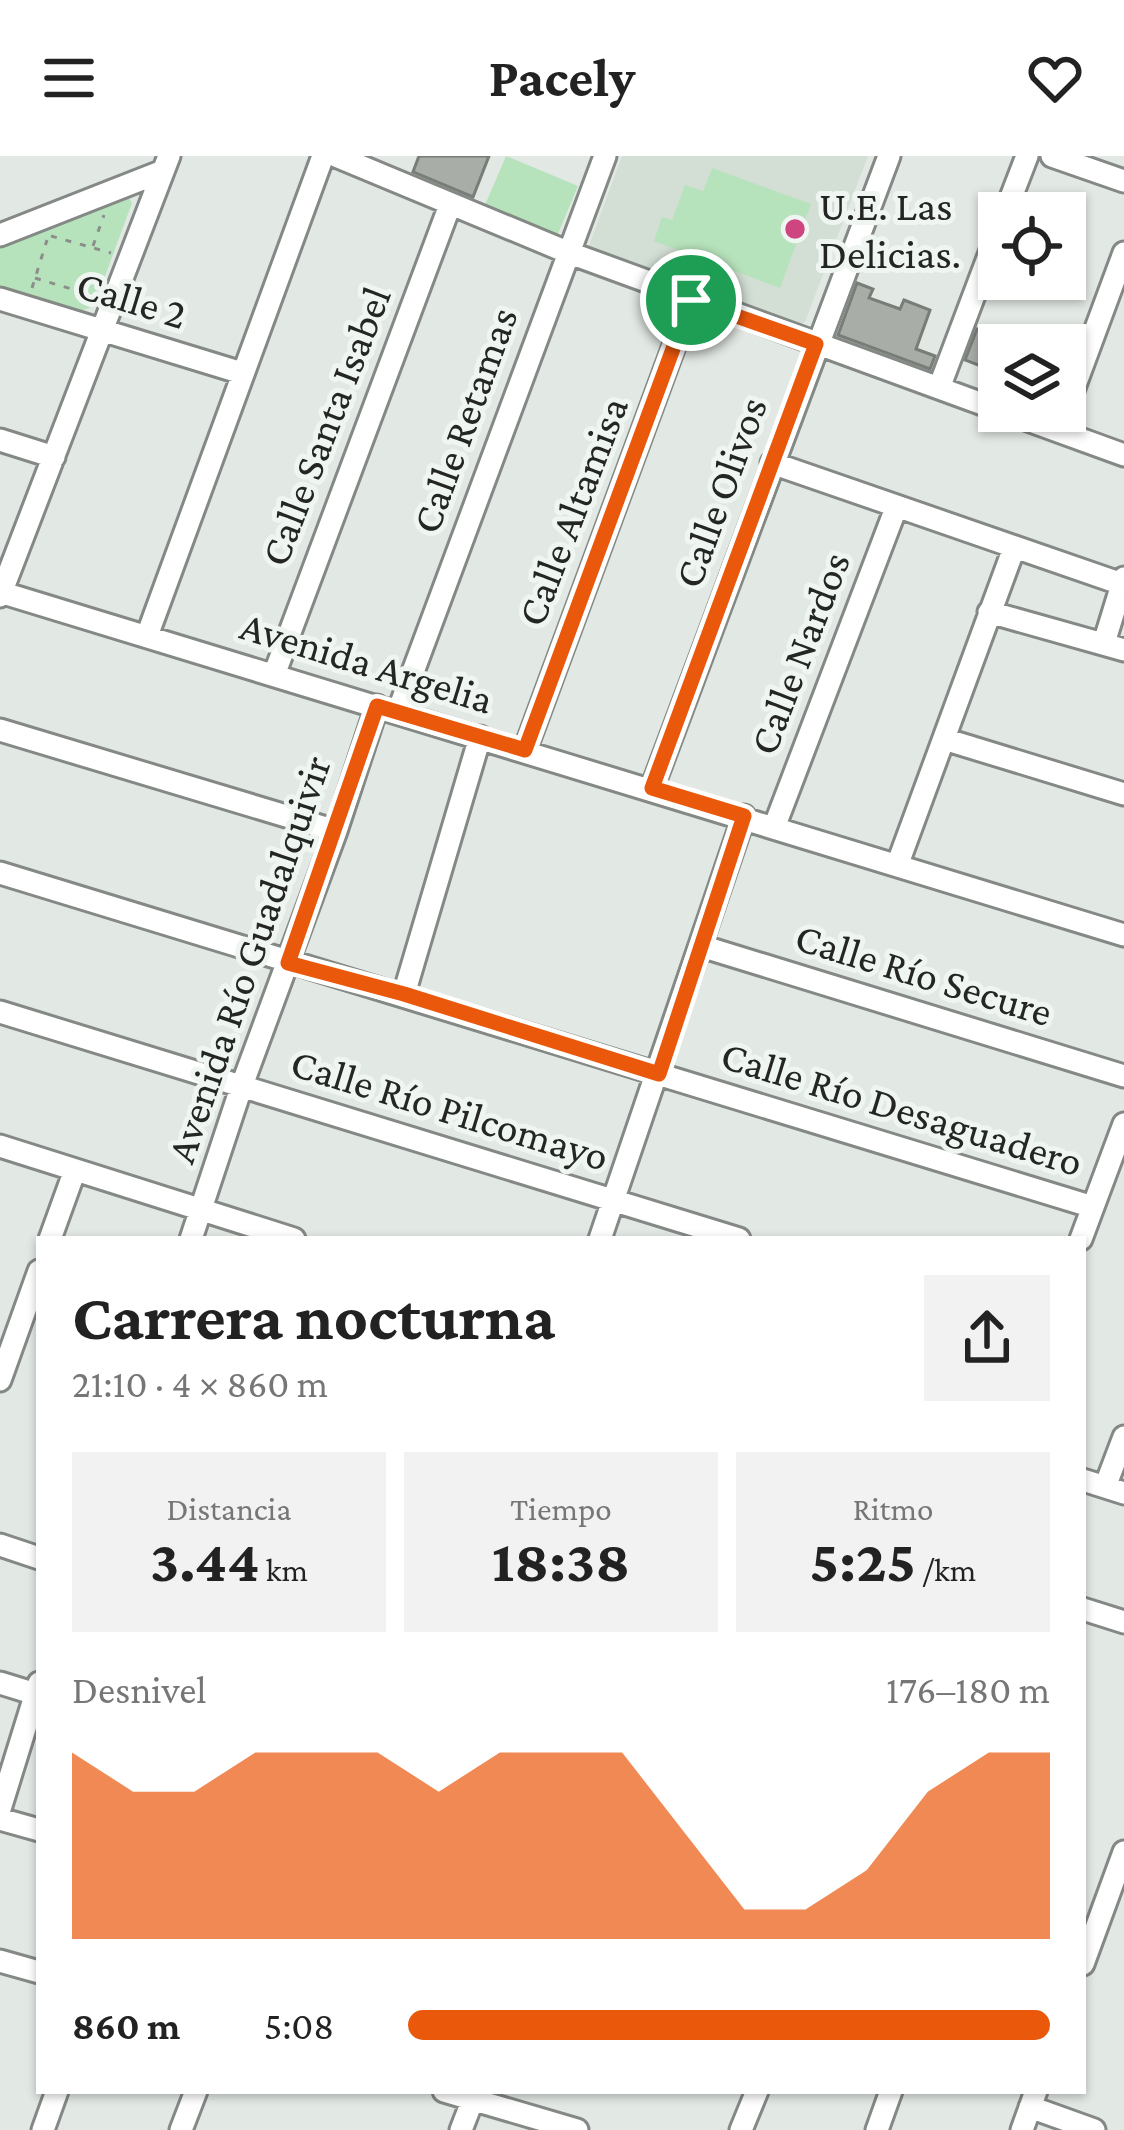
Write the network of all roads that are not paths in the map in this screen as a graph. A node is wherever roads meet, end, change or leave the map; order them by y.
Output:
1 (323, 156) edge
2 (336, 156) edge
3 (605, 156) edge
4 (889, 156) edge
5 (1027, 156) edge
6 (1052, 156) edge
7 (166, 164) edge
8 (1124, 182) edge
9 (1013, 192) edge
10 (450, 205) junction
11 (0, 235) edge
12 (567, 253) junction
13 (1124, 253) edge
14 (978, 285) edge
15 (0, 299) edge
16 (691, 300) junction
17 (1114, 315) edge
18 (101, 330) junction
19 (816, 344) junction
20 (1086, 372) edge
21 (242, 373) junction
22 (939, 388) junction
23 (978, 402) edge
24 (1064, 432) edge
25 (0, 440) edge
26 (1124, 454) edge
27 (54, 457) junction
28 (772, 463) junction
29 (896, 508) junction
30 (1014, 548) junction
31 (1123, 581) edge
32 (0, 594) edge
33 (989, 612) junction
34 (147, 636) junction
35 (1114, 647) edge
36 (274, 675) junction
37 (387, 709) junction
38 (0, 730) edge
39 (480, 737) junction
40 (944, 740) junction
41 (525, 750) junction
42 (652, 788) junction
43 (1124, 794) edge
44 (744, 816) junction
45 (775, 825) junction
46 (336, 830) junction
47 (898, 863) junction
48 (0, 873) edge
49 (1122, 929) edge
50 (701, 946) junction
51 (288, 963) junction
52 (404, 994) junction
53 (0, 1012) edge
54 (659, 1074) junction
55 (1124, 1076) edge
56 (241, 1088) junction
57 (1124, 1124) edge
58 (0, 1146) edge
59 (75, 1170) junction
60 (615, 1199) junction
61 (1093, 1207) junction
62 (202, 1210) junction
63 (51, 1236) edge
64 (192, 1236) edge
65 (284, 1236) edge
66 (601, 1236) edge
67 (730, 1236) edge
68 (1082, 1236) edge
69 (36, 1279) edge
70 (0, 1380) edge
71 (1124, 1437) edge
72 (1104, 1487) edge
73 (0, 1545) edge
74 (36, 1557) edge
75 (1086, 1610) edge
76 (1124, 1622) edge
77 (0, 1683) edge
78 (36, 1690) edge
79 (36, 1696) edge
80 (0, 1809) edge
81 (0, 1819) edge
82 (36, 1829) edge
83 (1124, 1852) edge
84 (1086, 1956) edge
85 (0, 1961) edge
86 (36, 1971) edge
87 (56, 2094) edge
88 (195, 2094) edge
89 (454, 2094) edge
90 (756, 2094) edge
91 (890, 2094) edge
92 (472, 2099) junction
93 (1033, 2099) edge
94 (43, 2130) edge
95 (181, 2130) edge
96 (461, 2130) edge
97 (577, 2130) edge
98 (741, 2130) edge
99 (877, 2130) edge
100 (1022, 2130) edge
101 (1094, 2130) edge

1 - 21 street
2 - 10 street
3 - 12 street, Calle Retamas
4 - 19 street, Calle Olivos
5 - 9 street
6 - 8 street
7 - 11 street
7 - 18 street
10 - 12 street
10 - 36 street, Calle Santa Isabel
12 - 16 street
12 - 37 street, Calle Retamas
13 - 17 street
14 - 22 street
15 - 18 street, Calle 2
16 - 19 street
16 - 41 street, Calle Altamisa
17 - 20 street
18 - 21 street, Calle 2
18 - 27 street
19 - 22 street
19 - 28 street, Calle Olivos
21 - 34 street
22 - 23 street
24 - 26 street
25 - 27 street
27 - 32 street
28 - 29 street
28 - 42 street, Calle Olivos
29 - 30 street
29 - 45 street, Calle Nardos
30 - 31 street
30 - 33 street
31 - 35 street
32 - 34 street, Avenida Argelia
33 - 35 street
33 - 40 street
34 - 36 street, Avenida Argelia
36 - 37 street, Avenida Argelia
37 - 39 street, Avenida Argelia
37 - 46 street, Avenida Río Guadalquivir
38 - 46 street
39 - 41 street, Avenida Argelia
39 - 52 street
40 - 43 street
40 - 47 street
41 - 42 street, Avenida Argelia
42 - 44 street, Avenida Argelia
44 - 45 street, Avenida Argelia
44 - 50 street
45 - 47 street, Avenida Argelia
46 - 51 street, Avenida Río Guadalquivir
47 - 49 street, Avenida Argelia
48 - 51 street, Calle Río Desaguadero
50 - 54 street
50 - 55 street, Calle Río Secure
51 - 52 street, Calle Río Desaguadero
51 - 56 street, Avenida Río Guadalquivir
52 - 54 street, Calle Río Desaguadero
53 - 56 street, Calle Río Pilcomayo
54 - 60 street
54 - 61 street, Calle Río Desaguadero
56 - 60 street, Calle Río Pilcomayo
56 - 62 street, Avenida Río Guadalquivir
57 - 61 street
58 - 59 street
59 - 62 street
59 - 63 street
60 - 66 street
60 - 67 street, Calle Río Pilcomayo
61 - 68 street
62 - 64 street, Avenida Río Guadalquivir
62 - 65 street
69 - 70 street
71 - 72 street
73 - 74 street
75 - 76 street
77 - 78 street
79 - 80 street
81 - 82 street
83 - 84 street
85 - 86 street
87 - 94 street
88 - 95 street
89 - 92 street
90 - 98 street
91 - 99 street
92 - 96 street
92 - 97 street
93 - 100 street
93 - 101 street

